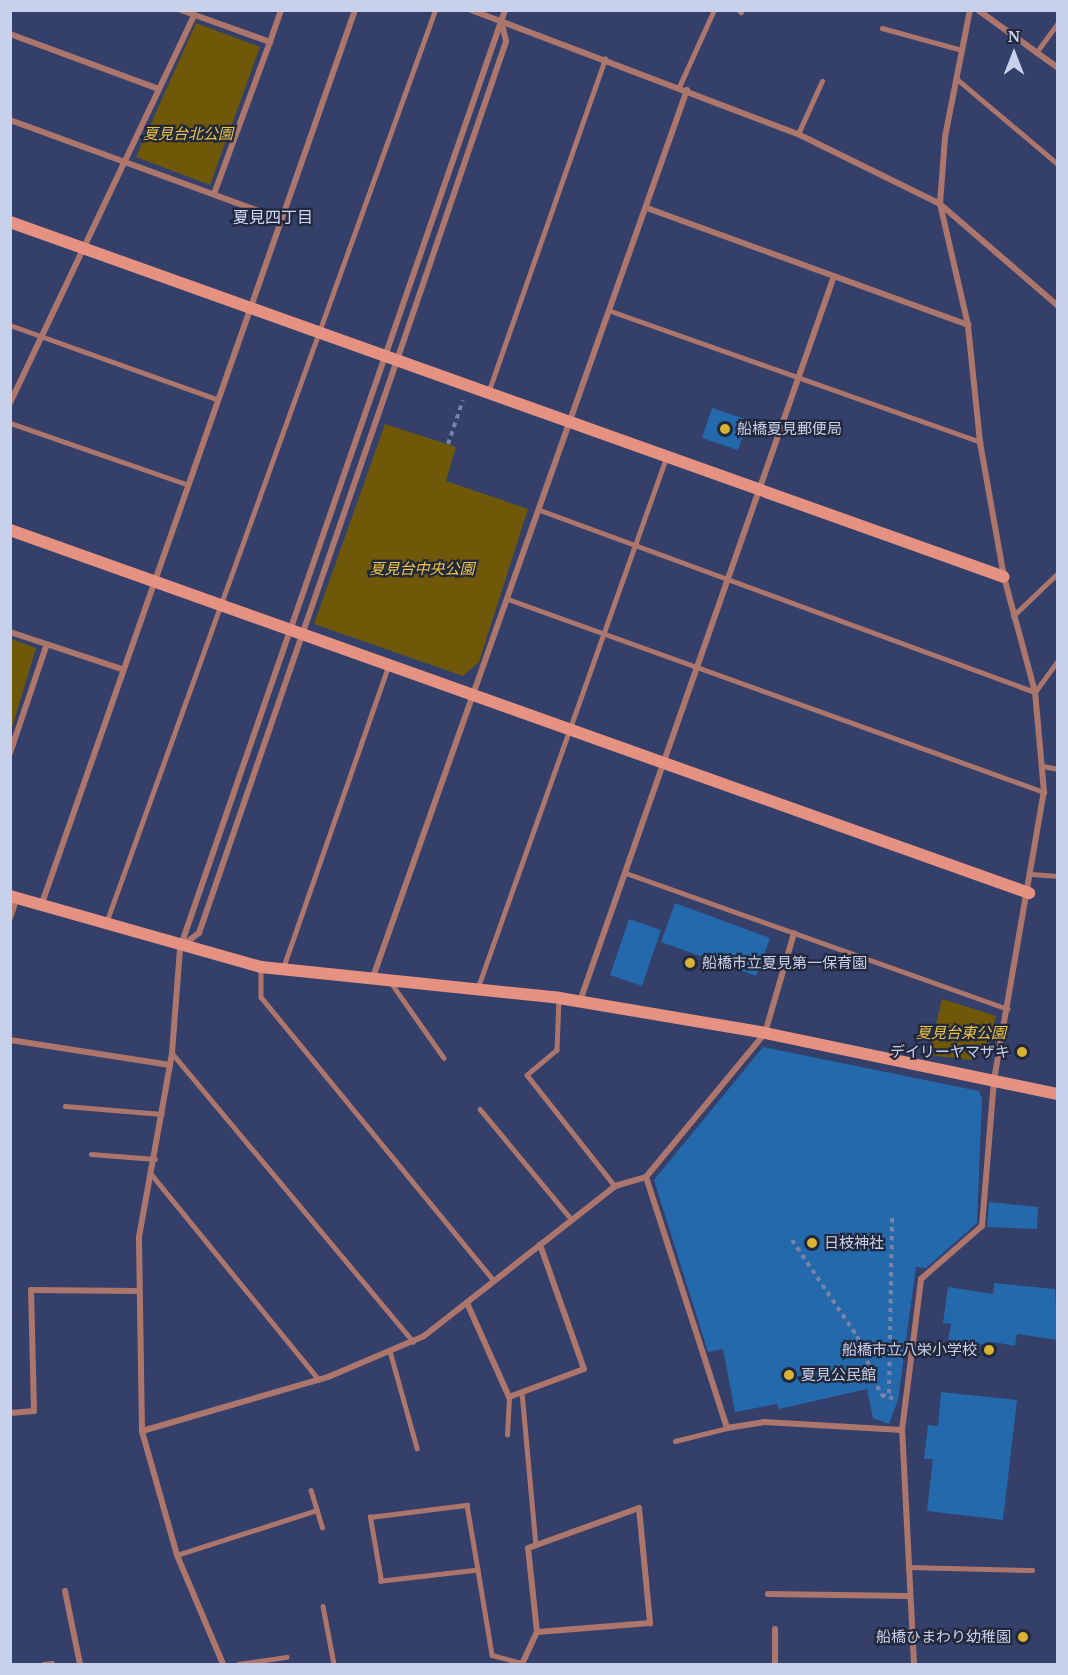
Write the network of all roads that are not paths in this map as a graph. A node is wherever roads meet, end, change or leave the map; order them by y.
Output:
1 (181, 10) edge
2 (281, 10) edge
3 (355, 10) edge
4 (435, 10) edge
5 (471, 10) edge
6 (505, 10) edge
7 (714, 10) edge
8 (970, 10) edge
9 (978, 10) edge
10 (194, 15) junction
11 (501, 20) junction
12 (1058, 23) edge
13 (882, 28) dead end
14 (10, 34) edge
15 (270, 42) junction
16 (962, 50) junction
17 (1036, 53) junction
18 (605, 59) junction
19 (1058, 68) edge
20 (957, 80) junction
21 (822, 81) dead end
22 (679, 87) junction
23 (159, 88) junction
24 (687, 90) junction
25 (10, 120) edge
26 (798, 134) junction
27 (125, 161) junction
28 (1058, 164) edge
29 (214, 194) junction
30 (940, 204) junction
31 (647, 208) junction
32 (281, 219) junction
33 (10, 222) edge
34 (83, 249) junction
35 (834, 276) junction
36 (1058, 306) edge
37 (249, 310) junction
38 (611, 311) junction
39 (968, 325) junction
40 (10, 326) edge
41 (317, 334) junction
42 (42, 337) junction
43 (392, 362) junction
44 (801, 377) junction
45 (487, 395) junction
46 (217, 399) junction
47 (10, 403) edge
48 (10, 423) edge
49 (570, 425) junction
50 (980, 442) junction
51 (666, 458) junction
52 (186, 484) junction
53 (762, 492) junction
54 (540, 510) junction
55 (10, 530) edge
56 (635, 547) junction
57 (1058, 573) edge
58 (1004, 577) junction
59 (152, 580) junction
60 (731, 580) junction
61 (508, 599) junction
62 (221, 606) junction
63 (1013, 616) junction
64 (10, 632) edge
65 (294, 632) junction
66 (604, 633) junction
67 (47, 644) junction
68 (1058, 660) edge
69 (389, 664) junction
70 (700, 668) junction
71 (122, 669) junction
72 (1035, 692) junction
73 (474, 694) junction
74 (570, 729) junction
75 (10, 753) edge
76 (665, 765) junction
77 (1043, 766) junction
78 (1058, 770) edge
79 (1044, 792) junction
80 (626, 873) junction
81 (1031, 874) junction
82 (1058, 876) edge
83 (1029, 893) junction
84 (14, 897) edge
85 (41, 906) junction
86 (10, 918) edge
87 (105, 925) junction
88 (794, 933) junction
89 (180, 948) junction
90 (261, 968) junction
91 (282, 969) junction
92 (373, 977) junction
93 (389, 980) junction
94 (478, 989) junction
95 (559, 998) junction
96 (579, 1002) junction
97 (1008, 1009) junction
98 (765, 1033) junction
99 (10, 1040) edge
100 (172, 1053) junction
101 (444, 1058) dead end
102 (170, 1065) junction
103 (994, 1080) junction
104 (1058, 1094) edge
105 (65, 1106) dead end
106 (480, 1109) dead end
107 (162, 1114) junction
108 (91, 1154) dead end
109 (155, 1159) junction
110 (152, 1175) junction
111 (646, 1177) junction
112 (615, 1186) junction
113 (572, 1220) junction
114 (540, 1245) junction
115 (494, 1281) junction
116 (138, 1292) junction
117 (467, 1303) junction
118 (413, 1341) junction
119 (390, 1351) junction
120 (319, 1380) junction
121 (522, 1392) junction
122 (509, 1397) junction
123 (10, 1413) edge
124 (727, 1428) junction
125 (902, 1430) junction
126 (142, 1431) junction
127 (507, 1435) dead end
128 (675, 1441) dead end
129 (417, 1448) dead end
130 (311, 1490) dead end
131 (317, 1510) junction
132 (322, 1527) dead end
133 (536, 1545) junction
134 (177, 1555) junction
135 (907, 1567) junction
136 (478, 1570) junction
137 (1032, 1570) dead end
138 (65, 1591) dead end
139 (768, 1594) dead end
140 (909, 1596) junction
141 (322, 1606) dead end
142 (775, 1629) dead end
143 (537, 1632) junction
144 (286, 1656) dead end
145 (52, 1664) edge
146 (522, 1664) edge
147 (43, 1665) edge
148 (80, 1665) edge
149 (223, 1665) edge
150 (238, 1665) edge
151 (334, 1665) edge
152 (775, 1665) edge
153 (915, 1665) edge

1 - 10 street
2 - 15 street
3 - 32 street
4 - 41 lane
5 - 11 street
6 - 11 street
7 - 22 lane
8 - 16 street
9 - 17 street
10 - 15 street
10 - 23 street
11 - 18 street
11 - 43 street
11 - 43 street
12 - 17 lane
13 - 16 lane
14 - 23 street
15 - 29 street
16 - 20 street
17 - 19 street
18 - 22 street
18 - 45 lane
20 - 28 lane
20 - 30 street
21 - 26 lane
22 - 24 street
23 - 27 street
24 - 26 street
24 - 31 street
25 - 27 street
26 - 30 street
27 - 29 street
27 - 34 street
29 - 32 street
30 - 36 street
30 - 39 street
31 - 35 street
31 - 38 street
32 - 37 street
33 - 34 street
34 - 37 street
34 - 42 street
35 - 39 street
35 - 44 street
37 - 41 street
37 - 46 street
38 - 44 lane
38 - 49 street
39 - 50 street
40 - 42 lane
41 - 43 street
41 - 62 lane
42 - 46 lane
42 - 47 street
43 - 45 street
43 - 65 street
43 - 65 street
44 - 50 lane
44 - 53 street
45 - 49 street
46 - 52 street
48 - 52 lane
49 - 51 street
49 - 54 street
50 - 58 street
51 - 53 street
51 - 56 lane
52 - 59 street
53 - 58 street
53 - 60 street
54 - 56 lane
54 - 61 street
55 - 59 street
56 - 60 lane
56 - 66 lane
57 - 63 lane
58 - 63 street
59 - 62 street
59 - 71 street
60 - 70 street
60 - 72 lane
61 - 66 lane
61 - 73 street
62 - 65 street
62 - 87 lane
63 - 72 street
64 - 67 street
65 - 69 street
65 - 89 street
65 - 89 street
66 - 70 lane
66 - 74 lane
67 - 71 street
67 - 75 street
68 - 72 lane
69 - 73 street
69 - 91 lane
70 - 76 street
70 - 79 lane
71 - 85 street
72 - 77 street
73 - 74 street
73 - 92 street
74 - 76 street
74 - 94 lane
76 - 80 street
76 - 83 street
77 - 78 lane
77 - 79 street
79 - 81 street
80 - 88 lane
80 - 96 street
81 - 82 lane
81 - 83 street
83 - 97 street
84 - 85 street
84 - 86 street
85 - 87 street
87 - 89 street
88 - 97 lane
88 - 98 street
89 - 90 street
89 - 100 street
90 - 91 street
90 - 115 lane
91 - 92 street
92 - 93 street
93 - 94 street
93 - 101 lane
94 - 95 street
95 - 96 street
95 - 112 lane
96 - 98 street
97 - 103 street
98 - 103 street
98 - 111 street
99 - 102 street
100 - 102 street
100 - 118 lane
102 - 107 street
103 - 104 street
103 - 125 street
105 - 107 lane
106 - 113 lane
107 - 109 street
108 - 109 lane
109 - 110 street
110 - 116 street
110 - 120 lane
111 - 112 street
111 - 124 street
112 - 113 street
113 - 114 street
114 - 115 street
114 - 121 street
115 - 117 street
116 - 123 street
116 - 126 street
117 - 118 street
117 - 122 street
118 - 119 street
119 - 120 street
119 - 129 lane
120 - 126 street
121 - 122 street
121 - 133 lane
122 - 127 lane
124 - 125 street
124 - 128 lane
125 - 135 street
126 - 134 street
130 - 131 lane
131 - 132 lane
131 - 134 lane
133 - 143 street
133 - 143 street
134 - 149 street
135 - 137 lane
135 - 140 street
136 - 136 lane
136 - 146 lane
138 - 148 street
139 - 140 street
140 - 153 street
141 - 151 lane
142 - 152 street
143 - 146 street
144 - 150 lane
145 - 147 lane

